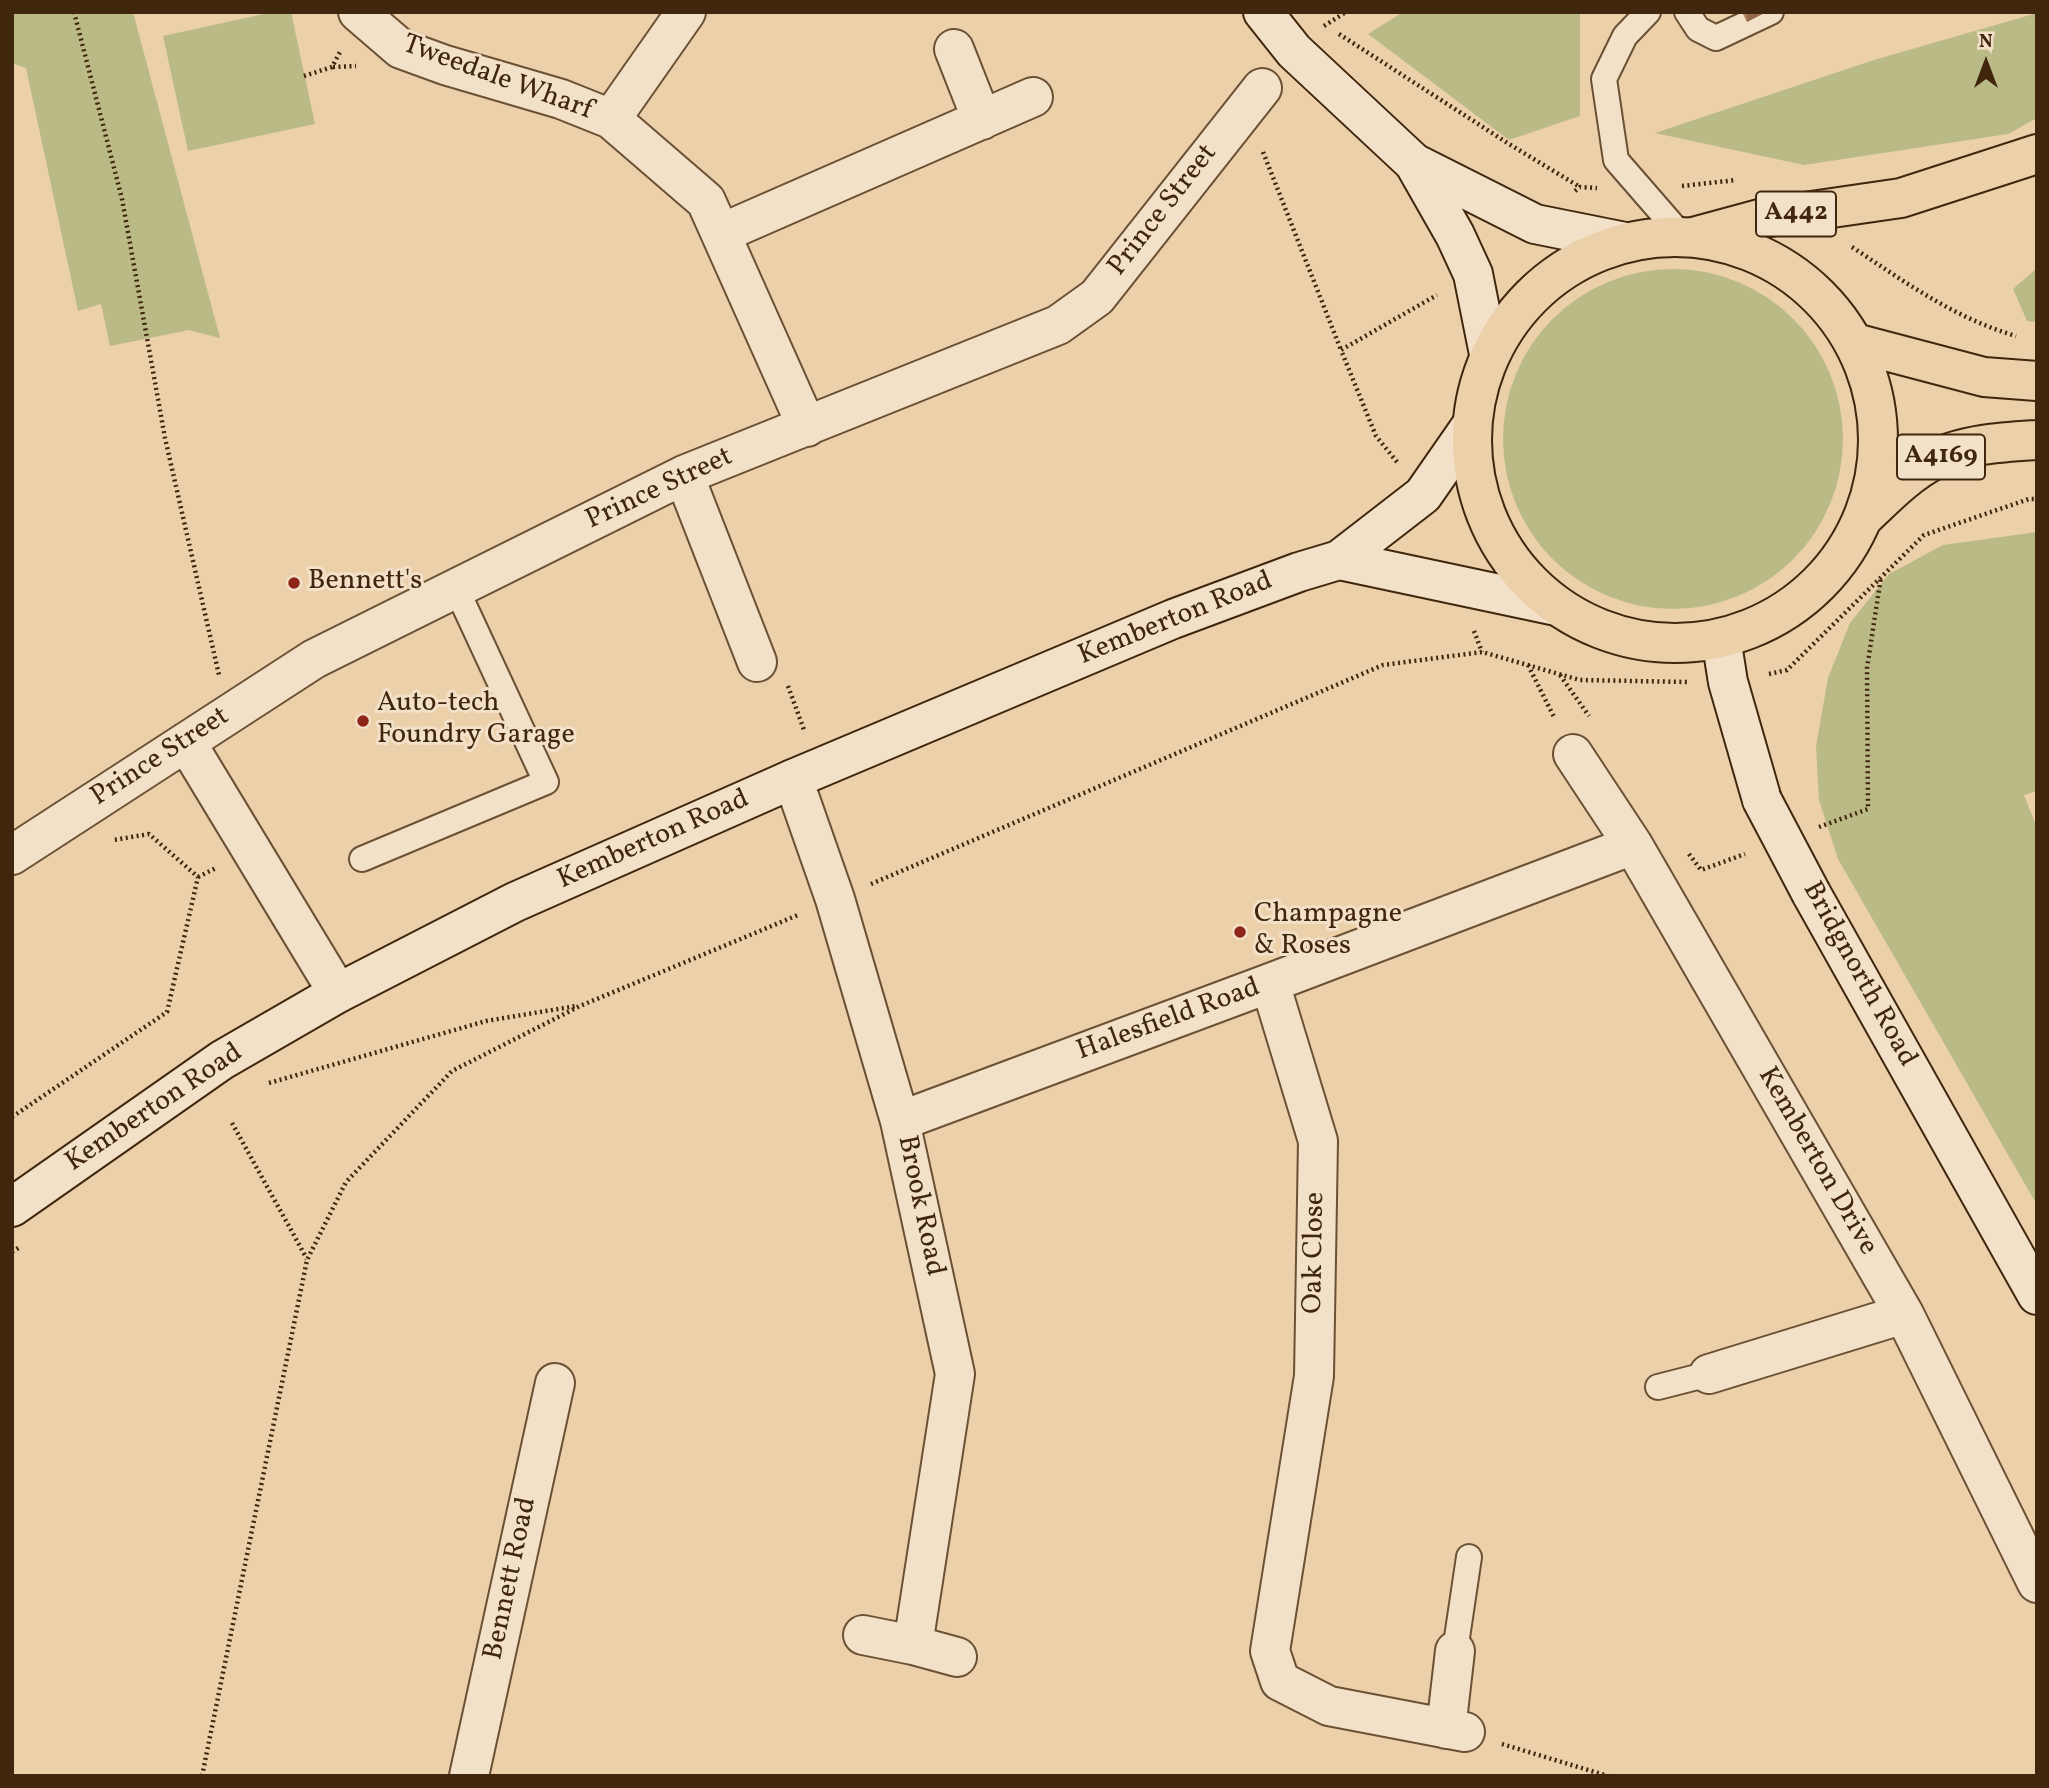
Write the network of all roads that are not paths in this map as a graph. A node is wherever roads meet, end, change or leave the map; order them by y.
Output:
1 (358, 12) edge
2 (686, 12) edge
3 (1263, 12) edge
4 (1648, 12) edge
5 (1687, 12) edge
6 (1771, 12) edge
7 (954, 49) dead end
8 (1033, 97) dead end
9 (1254, 98) road end
10 (611, 120) junction
11 (982, 120) junction
12 (2037, 154) edge
13 (1414, 163) junction
14 (722, 233) junction
15 (1687, 236) junction
16 (1626, 242) junction
17 (1854, 343) junction
18 (1489, 354) junction
19 (2037, 381) edge
20 (1471, 426) junction
21 (807, 427) junction
22 (2037, 440) edge
23 (684, 475) junction
24 (1864, 517) junction
25 (1339, 560) junction
26 (456, 588) junction
27 (1556, 606) junction
28 (1721, 638) junction
29 (757, 662) road end
30 (186, 742) junction
31 (1573, 754) road end
32 (806, 774) junction
33 (1633, 845) junction
34 (12, 854) edge
35 (362, 859) dead end
36 (1270, 983) junction
37 (338, 993) junction
38 (900, 1121) junction
39 (12, 1207) edge
40 (2037, 1294) edge
41 (1904, 1314) junction
42 (1709, 1374) joint
43 (555, 1383) dead end
44 (1658, 1387) dead end
45 (1469, 1558) dead end
46 (2037, 1583) edge
47 (863, 1635) dead end
48 (913, 1646) junction
49 (1455, 1651) joint
50 (957, 1657) dead end
51 (468, 1776) edge

1 - 10 street, Tweedale Wharf
2 - 10 street
3 - 13 street
4 - 15 lane
5 - 6 lane
7 - 11 street
8 - 11 street
9 - 21 street, Prince Street
10 - 14 street, Tweedale Wharf
11 - 14 street
12 - 15 main road, A442
13 - 16 street
13 - 18 street
14 - 21 street, Tweedale Wharf
15 - 16 main road
15 - 17 main road
16 - 18 main road
17 - 19 main road
17 - 24 main road
18 - 20 main road
20 - 25 street, Kemberton Road
20 - 27 main road
21 - 23 street, Prince Street
22 - 24 main road, A4169
23 - 26 street, Prince Street
23 - 29 street
24 - 28 main road
25 - 27 street, Kemberton Road
25 - 32 street, Kemberton Road
26 - 30 street, Prince Street
26 - 35 lane
27 - 28 main road
28 - 40 street, Bridgnorth Road, bridge
30 - 34 street, Prince Street
30 - 37 street
31 - 33 street, Kemberton Drive
32 - 37 street, Kemberton Road
32 - 38 street, Brook Road
33 - 36 street, Halesfield Road
33 - 41 street, Kemberton Drive
36 - 38 street, Halesfield Road
36 - 49 street, Oak Close
37 - 39 street, Kemberton Road
38 - 48 street, Brook Road
41 - 42 street
41 - 46 street, Kemberton Drive
42 - 44 lane
43 - 51 street, Bennett Road
45 - 49 lane
47 - 48 street
48 - 50 street

